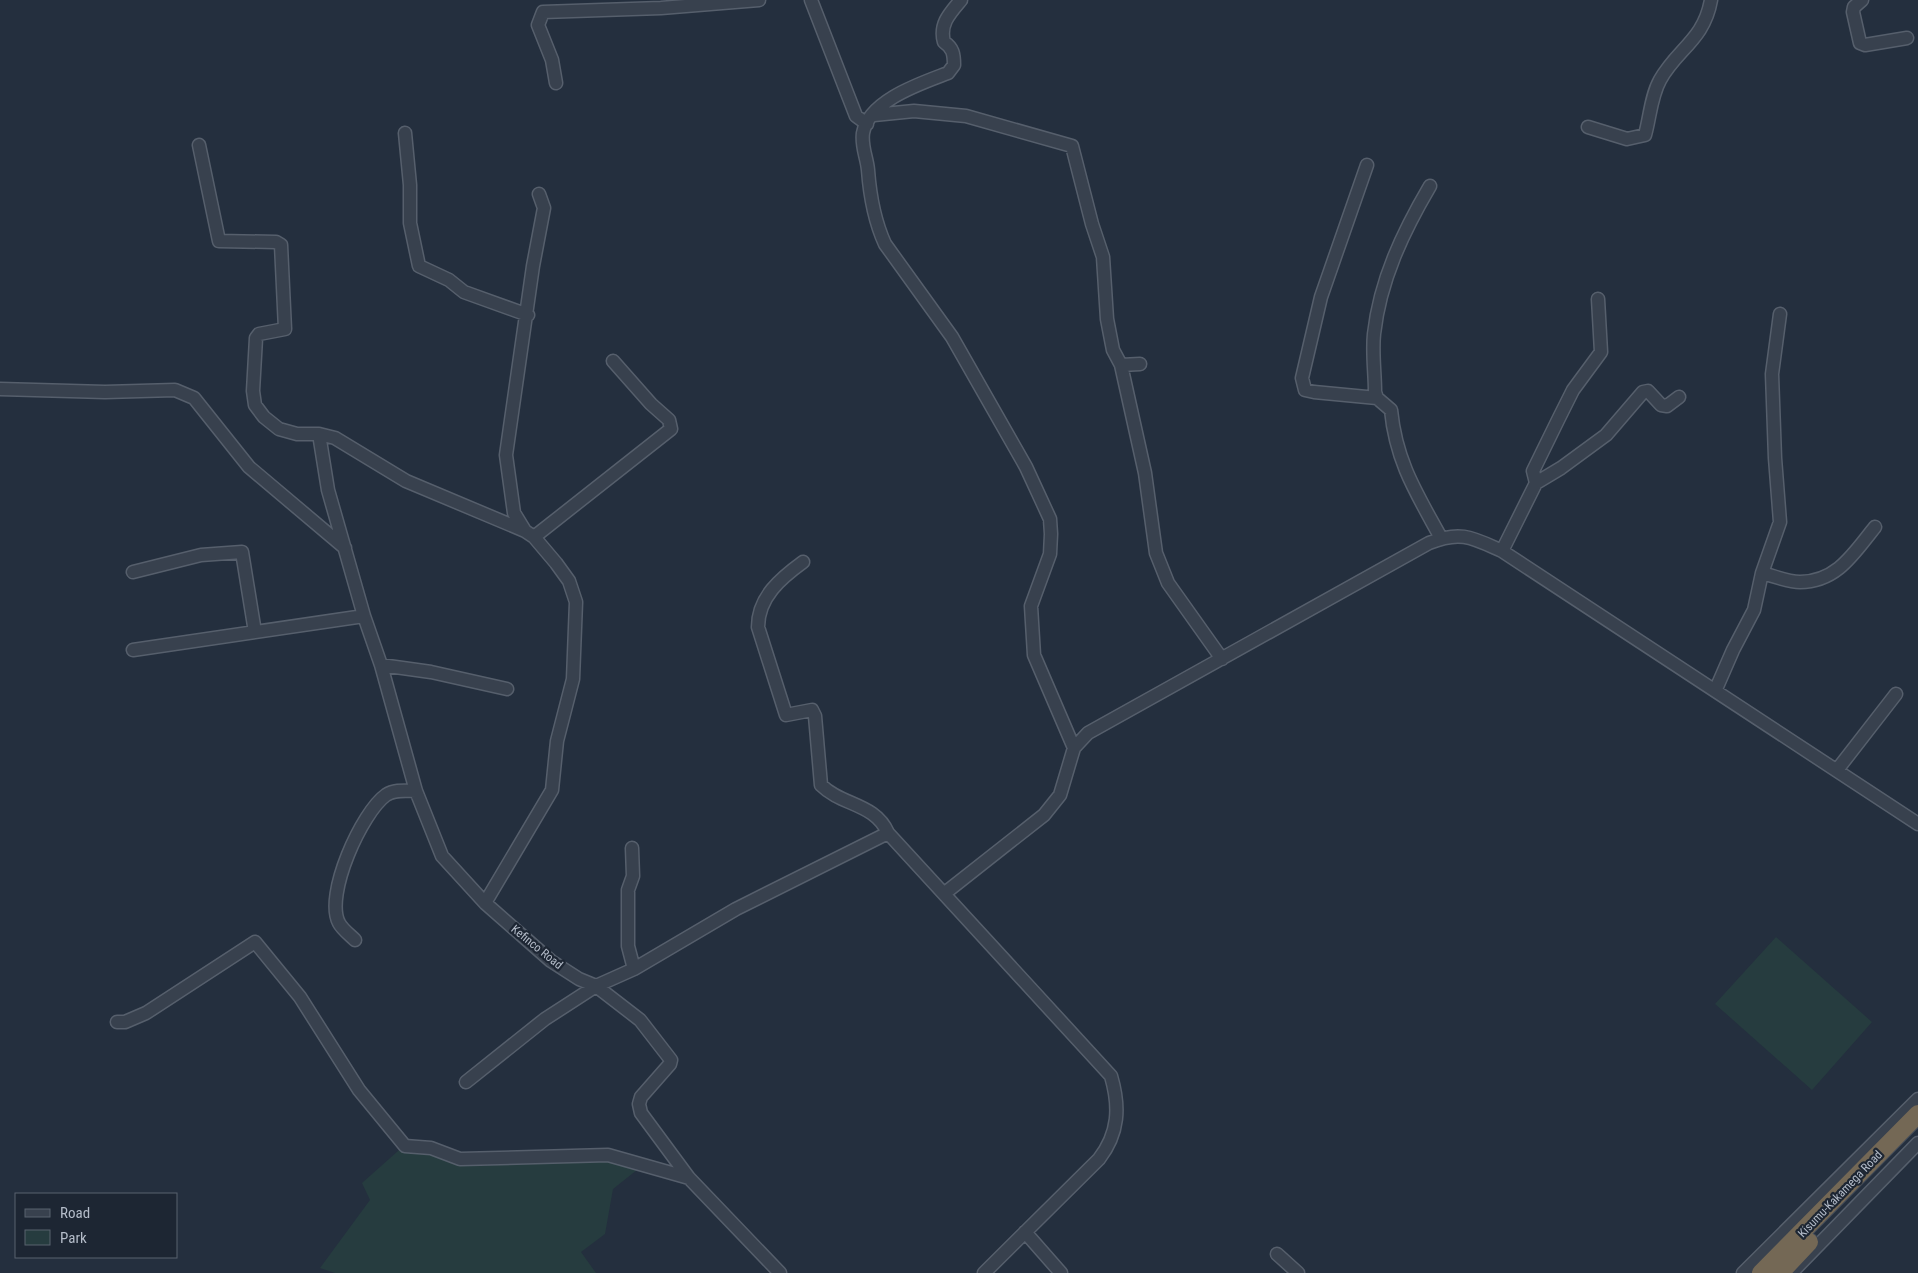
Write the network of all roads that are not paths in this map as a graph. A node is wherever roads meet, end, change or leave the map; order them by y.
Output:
1 (759, 0) edge
2 (811, 0) edge
3 (961, 0) edge
4 (1711, 0) edge
5 (1862, 0) edge
6 (1907, 38) dead end
7 (556, 83) dead end
8 (871, 120) junction
9 (1588, 127) dead end
10 (405, 133) dead end
11 (199, 145) dead end
12 (1367, 165) dead end
13 (1430, 186) dead end
14 (539, 194) dead end
15 (1598, 299) dead end
16 (1780, 314) dead end
17 (528, 315) junction
18 (613, 362) dead end
19 (1140, 364) dead end
20 (1121, 365) junction
21 (0, 389) edge
22 (1679, 397) dead end
23 (1377, 398) junction
24 (319, 434) junction
25 (1536, 483) junction
26 (1876, 527) dead end
27 (529, 534) junction
28 (1441, 538) junction
29 (345, 548) junction
30 (1502, 551) junction
31 (803, 562) dead end
32 (133, 572) dead end
33 (1762, 573) junction
34 (364, 616) junction
35 (256, 632) junction
36 (133, 650) dead end
37 (1222, 659) junction
38 (381, 665) junction
39 (506, 689) dead end
40 (1716, 689) junction
41 (1896, 694) dead end
42 (1074, 748) junction
43 (1837, 770) junction
44 (416, 791) junction
45 (1918, 824) edge
46 (888, 833) junction
47 (632, 848) dead end
48 (945, 893) junction
49 (485, 903) junction
50 (355, 940) dead end
51 (634, 969) junction
52 (596, 986) junction
53 (117, 1022) dead end
54 (466, 1082) dead end
55 (1918, 1099) edge
56 (1918, 1114) edge
57 (1918, 1128) edge
58 (1918, 1143) edge
59 (689, 1178) junction
60 (1025, 1232) junction
61 (1277, 1254) dead end
62 (780, 1273) edge
63 (984, 1273) edge
64 (1061, 1273) edge
65 (1298, 1273) edge
66 (1743, 1273) edge
67 (1761, 1273) edge
68 (1780, 1273) edge
69 (1792, 1273) edge

1 - 7 street
2 - 8 street
3 - 8 street
4 - 9 street
5 - 6 street
8 - 20 street
8 - 42 street
10 - 17 street
11 - 24 street
12 - 23 street
13 - 23 street
14 - 17 street
15 - 25 street
16 - 33 street
17 - 27 street
18 - 27 street
19 - 20 street
20 - 37 street
21 - 29 street
22 - 25 street
23 - 28 street
24 - 27 street
24 - 29 street, Kefinco Road
25 - 30 street
26 - 33 street
27 - 49 street
28 - 30 street
28 - 37 street
29 - 34 street, Kefinco Road
30 - 40 street
31 - 46 street
32 - 35 street
33 - 40 street
34 - 35 street
34 - 38 street, Kefinco Road
35 - 36 street
37 - 42 street
38 - 39 street
38 - 44 street, Kefinco Road
40 - 43 street
41 - 43 street
42 - 48 street
43 - 45 street
44 - 49 street, Kefinco Road
44 - 50 street
46 - 48 street
46 - 51 street
47 - 51 street
48 - 60 street
49 - 52 street, Kefinco Road
51 - 52 street
52 - 54 street
52 - 59 street, Kefinco Road
53 - 59 street
55 - 66 street
56 - 67 highway, Kisumu-Kakamega Road
57 - 68 highway
58 - 69 street
59 - 62 street, Kefinco Road
60 - 63 street
60 - 64 street
61 - 65 street

